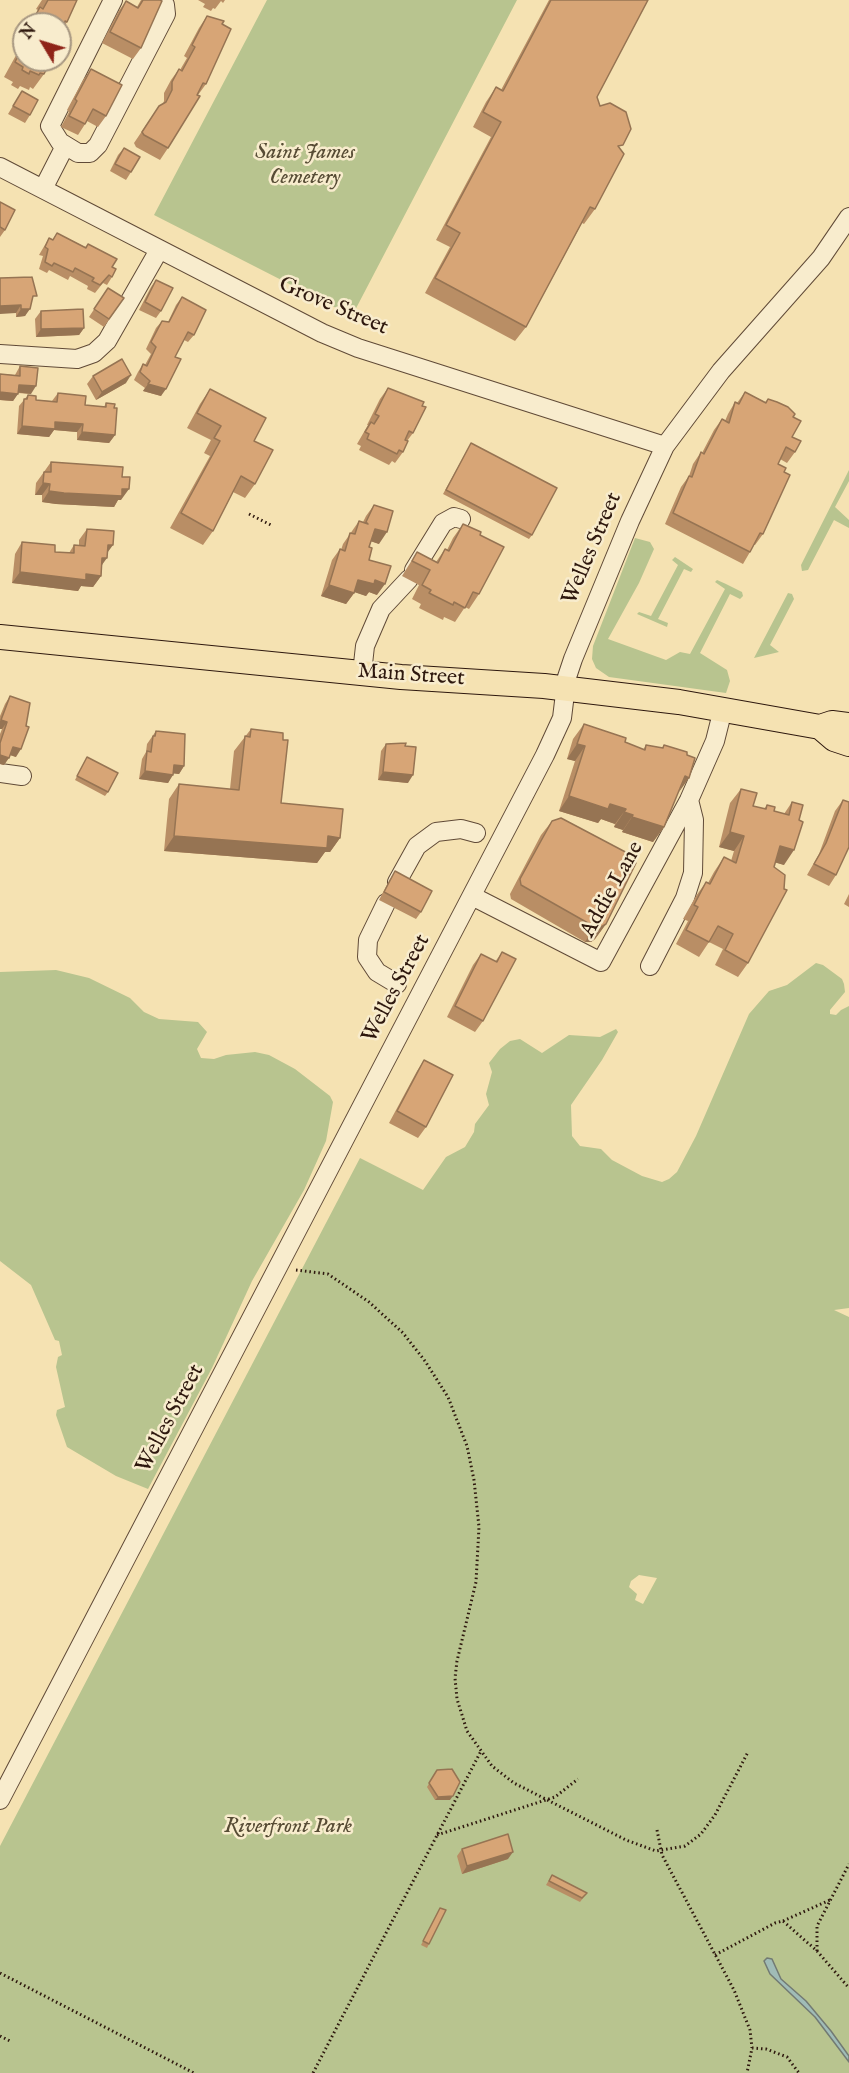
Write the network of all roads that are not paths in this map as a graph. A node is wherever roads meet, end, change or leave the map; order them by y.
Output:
1 (113, 0) edge
2 (158, 0) edge
3 (65, 146) junction
4 (0, 167) edge
5 (43, 189) junction
6 (849, 217) edge
7 (159, 250) junction
8 (0, 354) edge
9 (665, 446) junction
10 (461, 519) dead end
11 (0, 637) edge
12 (362, 673) junction
13 (565, 688) junction
14 (723, 709) junction
15 (849, 725) edge
16 (820, 727) junction
17 (849, 744) edge
18 (0, 773) edge
19 (22, 776) dead end
20 (689, 800) junction
21 (476, 833) dead end
22 (397, 882) edge
23 (472, 896) junction
24 (386, 903) edge
25 (650, 966) dead end
26 (397, 984) dead end
27 (0, 1800) edge

1 - 3 street
2 - 3 street
3 - 5 street
4 - 5 street, Grove Street
5 - 7 street, Grove Street
6 - 9 street, Welles Street
7 - 8 street
7 - 9 street, Grove Street
9 - 13 street, Welles Street
10 - 12 street
11 - 12 main road, Main Street
12 - 13 main road, Main Street
13 - 14 main road, Main Street
13 - 23 street, Welles Street
14 - 16 main road, Main Street
14 - 20 street, Addie Lane
15 - 16 main road, Main Street
16 - 17 main road, Main Street
18 - 19 street
20 - 23 street, Addie Lane
20 - 25 street
21 - 22 street
23 - 27 street, Welles Street
24 - 26 street

